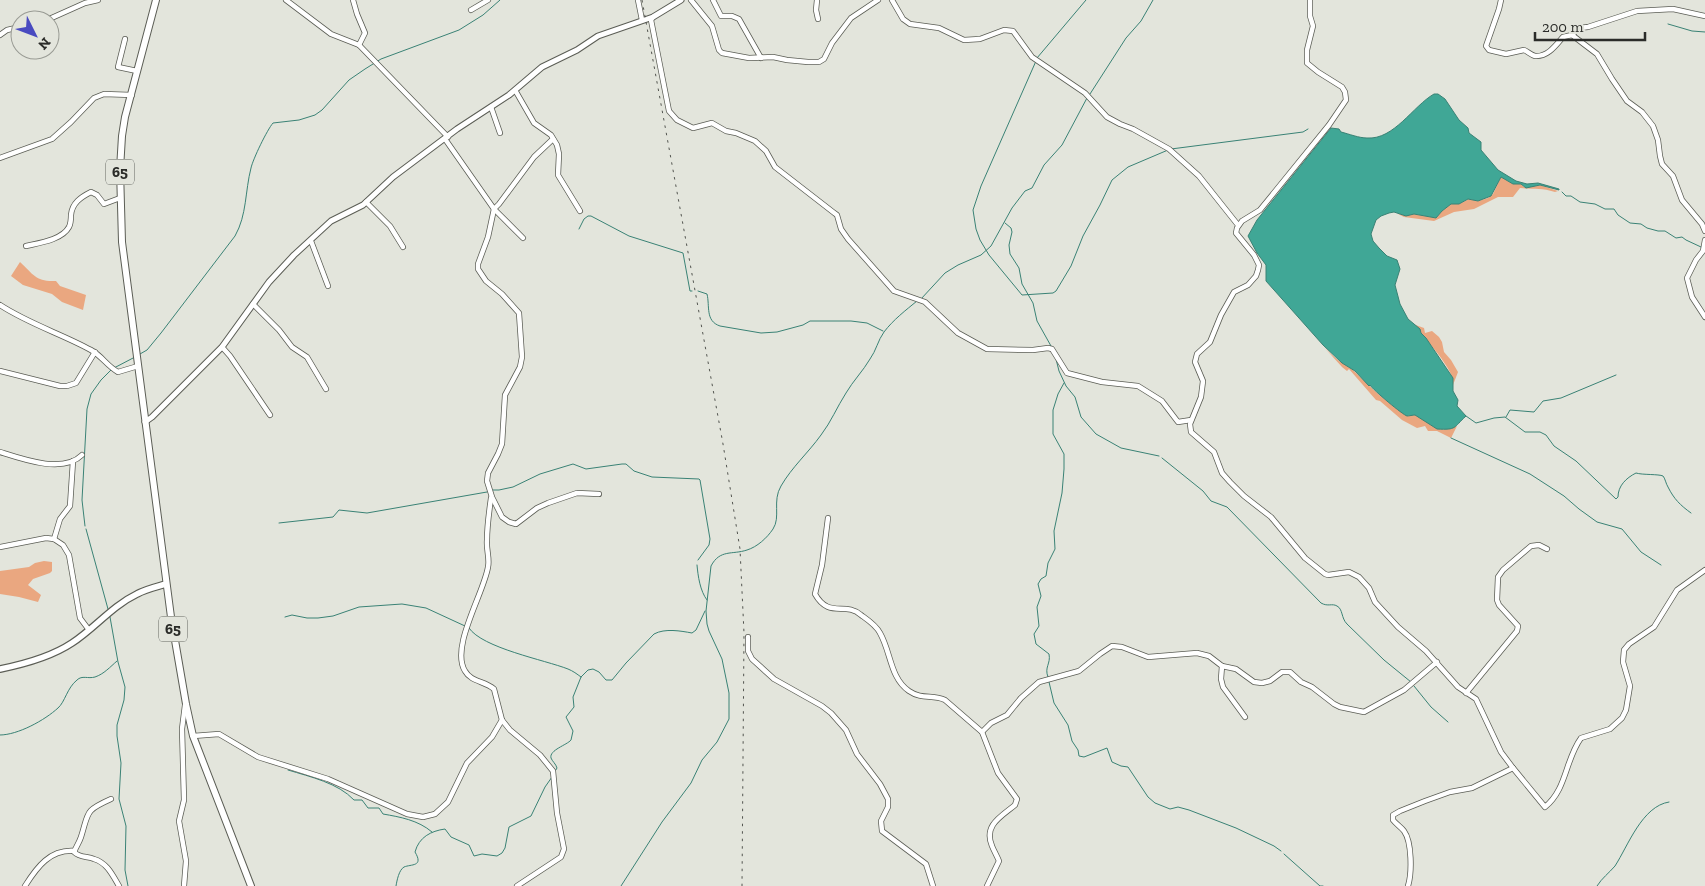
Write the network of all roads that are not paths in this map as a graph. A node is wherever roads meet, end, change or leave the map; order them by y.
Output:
1 (98, 0) edge
2 (156, 0) edge
3 (286, 0) edge
4 (353, 0) edge
5 (488, 0) edge
6 (638, 0) edge
7 (681, 0) edge
8 (691, 0) edge
9 (713, 0) edge
10 (817, 0) edge
11 (878, 0) edge
12 (892, 0) edge
13 (1310, 0) edge
14 (1501, 0) edge
15 (85, 2) edge
16 (471, 10) dead end
17 (60, 14) edge
18 (1705, 16) edge
19 (653, 17) junction
20 (818, 19) dead end
21 (642, 20) junction
22 (1572, 35) junction
23 (125, 39) dead end
24 (358, 45) junction
25 (761, 58) junction
26 (137, 71) junction
27 (515, 90) junction
28 (132, 96) junction
29 (491, 107) junction
30 (500, 134) dead end
31 (446, 138) junction
32 (553, 140) junction
33 (0, 158) edge
34 (120, 198) junction
35 (366, 202) junction
36 (494, 209) junction
37 (580, 211) dead end
38 (1238, 225) junction
39 (1705, 231) edge
40 (523, 238) dead end
41 (1705, 240) edge
42 (310, 241) junction
43 (26, 246) dead end
44 (403, 247) dead end
45 (328, 286) dead end
46 (253, 304) junction
47 (0, 305) edge
48 (1705, 317) edge
49 (222, 347) junction
50 (94, 352) junction
51 (138, 364) junction
52 (0, 371) edge
53 (326, 389) dead end
54 (270, 415) dead end
55 (1191, 420) junction
56 (145, 422) junction
57 (0, 452) edge
58 (82, 455) dead end
59 (73, 461) junction
60 (599, 494) dead end
61 (492, 497) junction
62 (828, 518) dead end
63 (54, 539) junction
64 (0, 547) edge
65 (1547, 549) dead end
66 (1705, 570) edge
67 (166, 584) junction
68 (89, 630) junction
69 (748, 637) dead end
70 (1436, 662) junction
71 (1222, 666) junction
72 (0, 669) edge
73 (1466, 693) junction
74 (186, 704) junction
75 (1245, 717) dead end
76 (502, 720) junction
77 (982, 732) junction
78 (193, 736) junction
79 (1513, 768) junction
80 (111, 799) dead end
81 (75, 851) junction
82 (25, 886) edge
83 (119, 886) edge
84 (184, 886) edge
85 (251, 886) edge
86 (517, 886) edge
87 (933, 886) edge
88 (987, 886) edge
89 (1408, 886) edge

1 - 15 street
2 - 26 main road, 65
3 - 24 street
4 - 24 street
5 - 16 street
6 - 21 street
7 - 19 street
8 - 25 street
9 - 25 street
10 - 20 street
11 - 25 street
12 - 38 street
13 - 38 street
14 - 22 street
15 - 17 street
18 - 22 street
19 - 21 street
19 - 55 street
21 - 27 street
22 - 39 street
23 - 26 street
24 - 31 street
26 - 28 main road, 65
27 - 29 street
27 - 32 street
28 - 33 street
28 - 34 main road, 65
29 - 30 street
29 - 31 street
31 - 35 street
31 - 36 street
32 - 36 street
32 - 37 street
34 - 43 street
34 - 51 main road, 65
35 - 42 street
35 - 44 street
36 - 40 street
36 - 61 street
38 - 55 street
41 - 48 street
42 - 45 street
42 - 46 street
46 - 49 street
46 - 53 street
47 - 50 street
49 - 54 street
49 - 56 street
50 - 51 street
50 - 52 street
51 - 56 main road, 65
55 - 70 street
56 - 67 main road, 65
57 - 59 street
58 - 59 street
59 - 63 street
60 - 61 street
61 - 76 street
62 - 77 street
63 - 64 street
63 - 68 street
65 - 73 street
66 - 79 street
67 - 68 main road
67 - 74 main road, 65
68 - 72 main road
69 - 87 street
70 - 71 street
70 - 73 street
71 - 75 street
71 - 77 street
73 - 79 street
74 - 78 main road, 65
74 - 84 street
76 - 78 street
76 - 86 street
77 - 88 street
78 - 85 main road, 65
79 - 89 street
80 - 81 street
81 - 82 street
81 - 83 street

